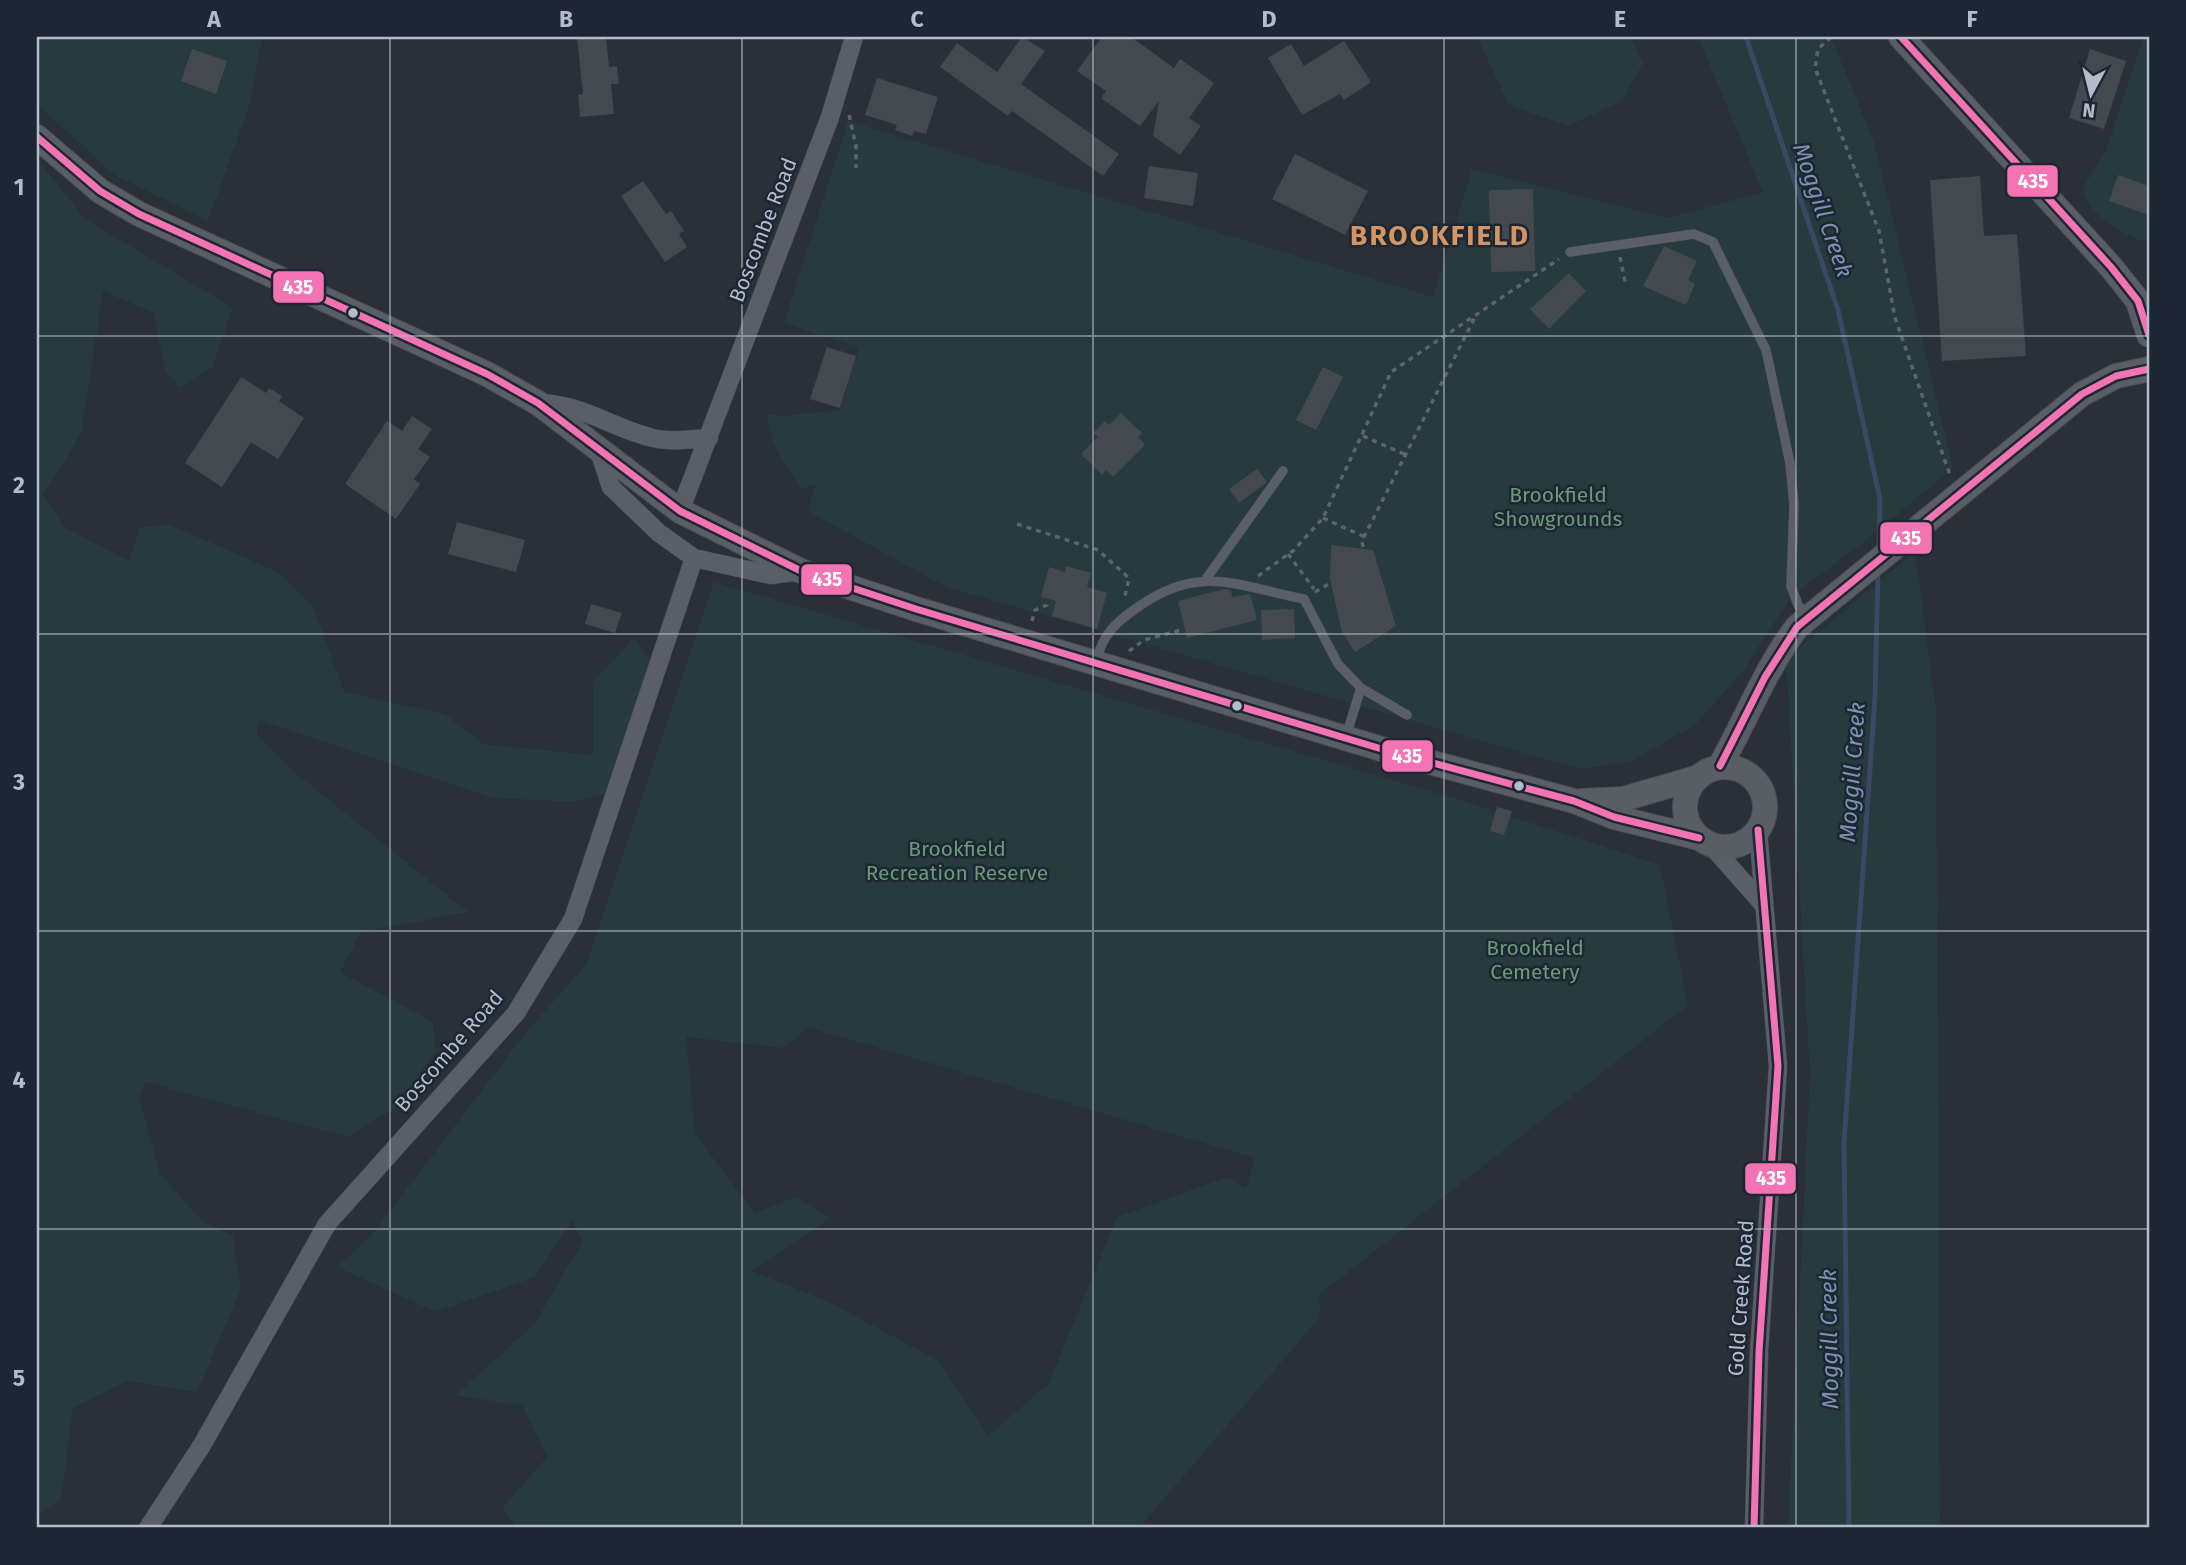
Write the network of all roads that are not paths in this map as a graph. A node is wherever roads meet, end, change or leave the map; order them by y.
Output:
1 (854, 37) edge
2 (1901, 37) edge
3 (37, 137) edge
4 (1570, 252) road end
5 (2149, 335) edge
6 (2149, 369) edge
7 (538, 403) junction
8 (709, 438) junction
9 (596, 445) junction
10 (1283, 471) dead end
11 (680, 511) junction
12 (694, 558) junction
13 (800, 571) junction
14 (1206, 579) junction
15 (1817, 609) junction
16 (1096, 662) junction
17 (1361, 688) junction
18 (1752, 710) junction
19 (1407, 715) dead end
20 (1345, 737) junction
21 (1720, 766) junction
22 (1746, 772) junction
23 (1696, 778) junction
24 (1574, 801) junction
25 (1758, 831) junction
26 (1705, 841) junction
27 (1762, 903) junction
28 (148, 1528) edge
29 (1754, 1528) edge

1 - 8 street, Boscombe Road
2 - 5 main road
3 - 7 main road
4 - 15 lane
6 - 15 main road
7 - 8 street
7 - 9 main road
8 - 11 street, Boscombe Road
9 - 11 main road
9 - 12 street
10 - 14 lane
11 - 13 main road
12 - 13 street
12 - 28 street, Boscombe Road
13 - 16 main road
14 - 16 lane
14 - 17 lane
15 - 18 main road
16 - 20 main road
17 - 19 lane
17 - 20 lane
18 - 21 main road
18 - 22 main road
20 - 24 main road
21 - 22 main road
21 - 23 main road
22 - 25 main road
23 - 24 main road
23 - 26 main road
24 - 26 main road
25 - 26 main road
25 - 27 street, Gold Creek Road
26 - 27 street
27 - 29 street, Gold Creek Road

